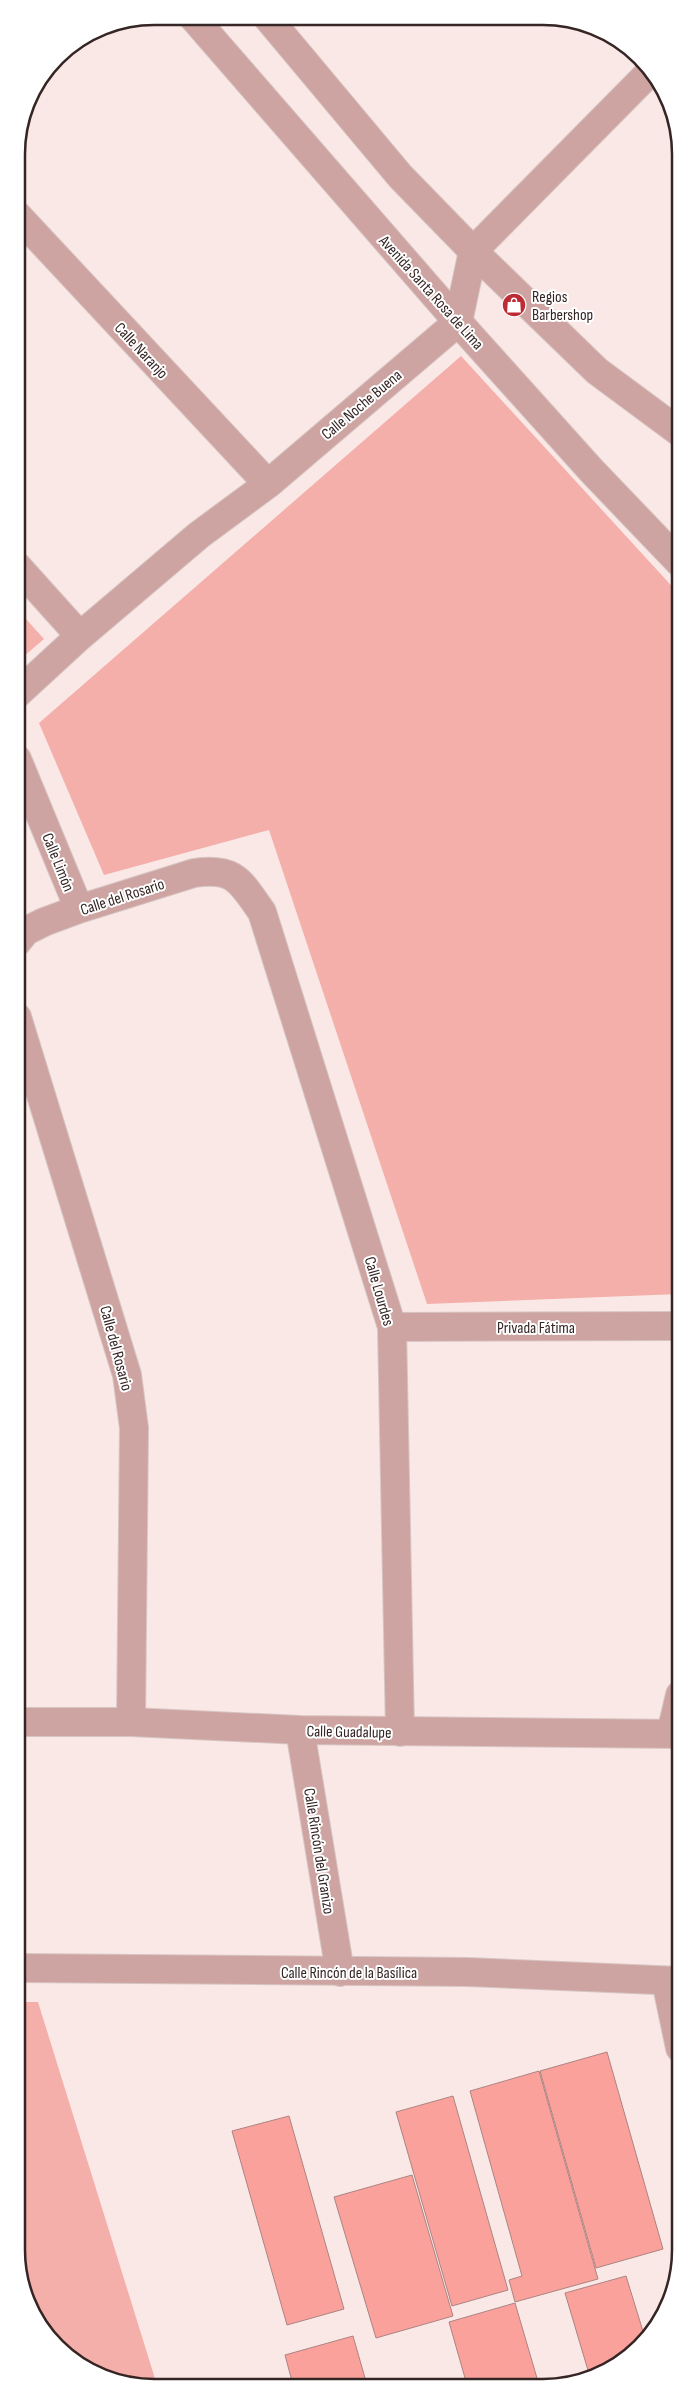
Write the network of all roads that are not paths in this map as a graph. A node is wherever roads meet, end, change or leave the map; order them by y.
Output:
1 (200, 25) edge
2 (274, 25) edge
3 (645, 77) edge
4 (25, 224) edge
5 (473, 251) junction
6 (458, 322) junction
7 (672, 427) edge
8 (268, 484) junction
9 (672, 555) edge
10 (25, 575) edge
11 (80, 636) junction
12 (25, 687) edge
13 (25, 779) edge
14 (234, 876) joint
15 (78, 909) junction
16 (25, 932) edge
17 (25, 1040) edge
18 (672, 1326) edge
19 (392, 1327) junction
20 (25, 1722) edge
21 (131, 1722) junction
22 (300, 1730) junction
23 (400, 1732) junction
24 (672, 1734) edge
25 (25, 1968) edge
26 (340, 1972) junction
27 (672, 1981) edge

1 - 6 street, Avenida Santa Rosa de Lima
2 - 5 street
3 - 5 street
4 - 8 street, Calle Naranjo
5 - 6 street
5 - 7 street
6 - 8 street, Calle Noche Buena
6 - 9 street, Avenida Santa Rosa de Lima
8 - 11 street, Calle Noche Buena
10 - 11 street
11 - 12 street, Calle Noche Buena
13 - 15 street, Calle Limón
14 - 15 street, Calle del Rosario
14 - 19 street, Calle Lourdes
15 - 16 street, Calle del Rosario
17 - 21 street, Calle del Rosario
18 - 19 street, Privada Fátima
19 - 23 street, Calle Lourdes
20 - 21 street, Calle Guadalupe
21 - 22 street, Calle Guadalupe
22 - 23 street, Calle Guadalupe
22 - 26 street, Calle Rincón del Granizo
23 - 24 street, Calle Guadalupe
25 - 26 street, Calle Rincón de la Basílica
26 - 27 street, Calle Rincón de la Basílica

